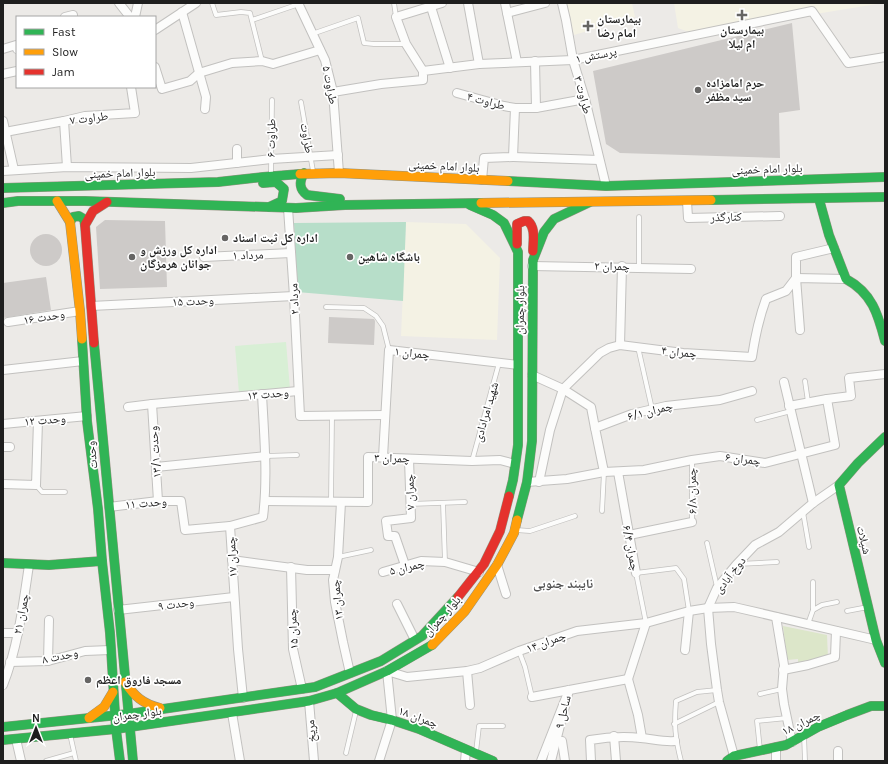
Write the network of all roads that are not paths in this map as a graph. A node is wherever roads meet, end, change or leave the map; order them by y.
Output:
1 (120, 3) edge
2 (138, 3) edge
3 (196, 3) edge
4 (212, 3) edge
5 (394, 3) edge
6 (442, 3) edge
7 (468, 3) edge
8 (505, 3) edge
9 (545, 3) edge
10 (562, 3) edge
11 (299, 4) edge
12 (422, 6) edge
13 (431, 7) junction
14 (182, 12) junction
15 (507, 13) junction
16 (129, 16) edge
17 (135, 16) edge
18 (396, 17) junction
19 (252, 20) junction
20 (156, 29) edge
21 (312, 34) junction
22 (406, 44) junction
23 (16, 45) edge
24 (3, 49) edge
25 (320, 50) junction
26 (885, 57) edge
27 (573, 60) junction
28 (262, 61) junction
29 (535, 61) junction
30 (517, 62) junction
31 (479, 64) junction
32 (450, 68) junction
33 (156, 70) edge
34 (16, 71) edge
35 (423, 71) junction
36 (199, 73) junction
37 (3, 74) edge
38 (131, 88) edge
39 (333, 92) junction
40 (456, 93) dead end
41 (585, 99) junction
42 (272, 100) dead end
43 (301, 102) dead end
44 (515, 108) junction
45 (536, 108) junction
46 (205, 109) dead end
47 (3, 120) edge
48 (64, 121) junction
49 (5, 132) junction
50 (237, 148) dead end
51 (338, 155) junction
52 (310, 157) junction
53 (513, 157) junction
54 (271, 159) junction
55 (599, 160) junction
56 (237, 163) junction
57 (67, 167) junction
58 (190, 168) junction
59 (14, 170) junction
60 (3, 171) edge
61 (309, 173) junction
62 (339, 173) junction
63 (271, 176) junction
64 (885, 177) edge
65 (482, 180) junction
66 (204, 182) junction
67 (218, 182) junction
68 (606, 186) junction
69 (3, 188) edge
70 (885, 196) edge
71 (819, 199) junction
72 (57, 201) junction
73 (687, 201) junction
74 (107, 202) junction
75 (461, 202) junction
76 (590, 202) junction
77 (3, 203) edge
78 (345, 204) junction
79 (270, 207) junction
80 (288, 208) junction
81 (780, 216) dead end
82 (639, 217) dead end
83 (70, 222) junction
84 (85, 224) junction
85 (834, 248) junction
86 (518, 252) junction
87 (291, 253) junction
88 (204, 257) dead end
89 (533, 263) junction
90 (622, 266) junction
91 (639, 267) junction
92 (691, 269) dead end
93 (796, 278) junction
94 (846, 279) junction
95 (294, 296) junction
96 (91, 306) junction
97 (326, 308) dead end
98 (80, 311) junction
99 (8, 322) dead end
100 (800, 330) dead end
101 (885, 341) edge
102 (620, 345) junction
103 (638, 347) junction
104 (389, 350) junction
105 (83, 361) junction
106 (499, 363) junction
107 (518, 365) junction
108 (3, 370) edge
109 (885, 374) edge
110 (532, 376) junction
111 (805, 380) dead end
112 (784, 382) dead end
113 (563, 389) junction
114 (298, 391) junction
115 (752, 391) dead end
116 (262, 394) junction
117 (827, 399) junction
118 (808, 402) junction
119 (152, 404) junction
120 (128, 407) dead end
121 (790, 408) junction
122 (652, 409) junction
123 (385, 415) junction
124 (87, 416) junction
125 (332, 416) junction
126 (757, 420) dead end
127 (38, 421) junction
128 (3, 424) edge
129 (595, 428) junction
130 (885, 437) edge
131 (801, 454) junction
132 (297, 455) dead end
133 (266, 456) junction
134 (383, 457) junction
135 (409, 459) junction
136 (692, 460) junction
137 (472, 461) junction
138 (515, 464) junction
139 (156, 467) junction
140 (604, 472) junction
141 (618, 472) junction
142 (513, 480) junction
143 (527, 482) junction
144 (539, 482) junction
145 (3, 484) edge
146 (36, 485) junction
147 (839, 485) junction
148 (65, 492) dead end
149 (158, 501) junction
150 (265, 501) junction
151 (331, 501) junction
152 (341, 502) junction
153 (465, 502) dead end
154 (443, 503) junction
155 (813, 503) junction
156 (410, 504) junction
157 (109, 507) junction
158 (602, 511) dead end
159 (803, 512) junction
160 (575, 516) dead end
161 (692, 522) joint
162 (230, 526) junction
163 (515, 530) junction
164 (628, 534) junction
165 (707, 543) dead end
166 (809, 547) dead end
167 (371, 550) dead end
168 (338, 557) junction
169 (232, 560) junction
170 (3, 562) edge
171 (102, 562) junction
172 (445, 562) junction
173 (777, 562) dead end
174 (30, 565) junction
175 (405, 565) junction
176 (497, 565) junction
177 (736, 565) junction
178 (291, 567) junction
179 (335, 570) junction
180 (383, 572) dead end
181 (479, 572) junction
182 (636, 573) junction
183 (116, 580) junction
184 (104, 582) junction
185 (813, 582) dead end
186 (717, 588) junction
187 (506, 594) dead end
188 (234, 597) junction
189 (837, 602) dead end
190 (398, 604) dead end
191 (868, 607) junction
192 (708, 608) junction
193 (118, 610) junction
194 (813, 610) junction
195 (690, 611) junction
196 (847, 611) dead end
197 (107, 612) junction
198 (776, 617) junction
199 (49, 620) dead end
200 (646, 622) junction
201 (808, 625) junction
202 (836, 631) junction
203 (3, 633) edge
204 (18, 633) junction
205 (415, 640) junction
206 (876, 640) junction
207 (110, 650) junction
208 (685, 650) dead end
209 (519, 652) junction
210 (48, 661) junction
211 (10, 662) junction
212 (885, 663) edge
213 (783, 670) junction
214 (387, 671) junction
215 (467, 671) junction
216 (350, 674) junction
217 (628, 678) junction
218 (125, 682) junction
219 (3, 685) edge
220 (302, 689) junction
221 (782, 689) junction
222 (569, 690) junction
223 (717, 690) junction
224 (114, 692) junction
225 (337, 693) junction
226 (760, 694) dead end
227 (532, 697) joint
228 (243, 698) junction
229 (309, 701) junction
230 (719, 702) junction
231 (470, 705) dead end
232 (885, 706) edge
233 (166, 709) junction
234 (356, 709) junction
235 (232, 713) junction
236 (128, 714) junction
237 (116, 716) junction
238 (787, 718) junction
239 (86, 719) junction
240 (392, 720) junction
241 (155, 724) junction
242 (674, 724) junction
243 (503, 726) dead end
244 (3, 727) edge
245 (130, 728) junction
246 (116, 729) junction
247 (96, 732) junction
248 (70, 734) junction
249 (804, 734) junction
250 (614, 736) junction
251 (642, 738) junction
252 (16, 739) junction
253 (3, 740) edge
254 (562, 741) dead end
255 (676, 741) junction
256 (792, 742) junction
257 (776, 747) junction
258 (119, 749) junction
259 (132, 750) junction
260 (466, 750) junction
261 (760, 750) junction
262 (838, 751) dead end
263 (74, 753) junction
264 (346, 753) dead end
265 (476, 754) junction
266 (731, 759) edge
267 (21, 761) edge
268 (46, 761) edge
269 (76, 761) edge
270 (120, 761) edge
271 (133, 761) edge
272 (240, 761) edge
273 (314, 761) edge
274 (379, 761) edge
275 (465, 761) edge
276 (493, 761) edge
277 (541, 761) edge
278 (551, 761) edge
279 (565, 761) edge
280 (591, 761) edge
281 (616, 761) edge
282 (681, 761) edge
283 (776, 761) edge
284 (805, 761) edge
285 (838, 761) edge

1 - 16 street
2 - 17 street
3 - 14 street
4 - 19 lane
5 - 18 lane
6 - 13 street
7 - 31 street
8 - 15 street
9 - 15 street
10 - 27 street, طراوت ۳
11 - 19 lane
11 - 21 street, طراوت ۵
12 - 13 street
12 - 18 street
13 - 32 street
14 - 20 street
14 - 36 street
15 - 30 street
18 - 22 street
19 - 28 lane
21 - 22 lane
21 - 25 street, طراوت ۵
22 - 35 street
23 - 24 street
25 - 28 street
25 - 39 street, طراوت ۵
26 - 27 street, پرستش ۱
27 - 29 street, پرستش ۱
27 - 41 street, طراوت ۳
28 - 36 street
29 - 30 street, پرستش ۱
29 - 45 street
30 - 31 street, پرستش ۱
31 - 32 street, پرستش ۱
32 - 35 street, پرستش ۱
33 - 36 street
34 - 37 street
35 - 39 street
36 - 46 street
38 - 48 street, طراوت ۷
39 - 51 street, طراوت ۵
40 - 44 street, طراوت ۴
41 - 45 street, طراوت ۴
41 - 55 street, طراوت ۳
42 - 54 lane, طراوت ۶
43 - 52 lane, طراوت
44 - 45 street, طراوت ۴
44 - 53 street, طراوت ۴
47 - 49 street
48 - 49 street
48 - 57 street, طراوت ۷
49 - 59 street
50 - 56 street
51 - 52 street
51 - 62 street, طراوت ۵
52 - 54 street
52 - 61 lane, طراوت
53 - 55 street
53 - 65 street
54 - 56 street
54 - 63 lane, طراوت ۶
55 - 68 street, طراوت ۳
56 - 58 street
57 - 58 street
57 - 59 street
58 - 66 street
59 - 60 street
61 - 62 main road, بلوار امام خمینی
61 - 63 main road, بلوار امام خمینی
61 - 78 main road
62 - 65 main road, بلوار امام خمینی
63 - 67 main road, بلوار امام خمینی
64 - 68 main road, بلوار امام خمینی
65 - 68 main road, بلوار امام خمینی
66 - 67 main road, بلوار امام خمینی
66 - 69 main road, بلوار امام خمینی
67 - 79 main road
70 - 71 main road
71 - 73 main road
71 - 85 main road
72 - 74 main road
72 - 77 main road
72 - 83 main road, وحدت
73 - 76 main road
73 - 81 street, کنارگذر
74 - 79 main road
74 - 84 main road
75 - 76 main road
75 - 78 main road
75 - 86 main road, بلوار چمران
76 - 89 main road, بلوار چمران
78 - 80 main road
79 - 80 main road
80 - 87 street, مرداد ۲
82 - 91 lane
83 - 84 main road
83 - 98 main road, وحدت
84 - 96 main road, وحدت
85 - 93 street
85 - 94 main road
86 - 89 main road
86 - 107 main road, بلوار چمران
87 - 88 street, مرداد ۱
87 - 95 street, مرداد ۲
89 - 90 street, چمران ۲
89 - 110 main road, بلوار چمران
90 - 91 street, چمران ۲
90 - 102 street
91 - 92 street, چمران ۲
93 - 94 street
93 - 100 street
93 - 103 street, چمران ۴
94 - 101 main road
95 - 96 street, وحدت ۱۵
95 - 114 street, مرداد ۲
96 - 157 main road, وحدت
97 - 104 lane
98 - 99 street, وحدت ۱۶
98 - 105 main road, وحدت
102 - 103 street, چمران ۴
102 - 113 street, چمران ۴
103 - 122 lane
104 - 106 street, چمران ۱
104 - 123 street, چمران ۱
105 - 108 street
105 - 124 main road, وحدت
106 - 107 street, چمران ۱
106 - 137 lane, شهید امرادادی
107 - 138 main road, بلوار چمران
109 - 117 street
110 - 113 street
110 - 143 main road, بلوار چمران
111 - 118 lane
112 - 121 street
113 - 129 street
113 - 144 street, چمران ۴
114 - 116 street, وحدت ۱۳
114 - 125 street, وحدت ۱۳
115 - 122 street, چمران ۶/۱
116 - 119 street, وحدت ۱۳
116 - 133 street, چمران ۱۷
117 - 118 street
117 - 131 street, چمران ۶
118 - 121 street
119 - 120 street, وحدت ۱۳
119 - 139 street, وحدت ۱۳/۱
121 - 126 lane
121 - 131 street
122 - 129 street, چمران ۶/۱
123 - 125 street, وحدت ۱۳
123 - 134 street, چمران ۱
124 - 127 street, وحدت ۱۲
124 - 171 main road, وحدت
125 - 151 lane
127 - 128 street, وحدت ۱۲
127 - 146 street
129 - 140 street
130 - 147 main road
131 - 136 street, چمران ۶
131 - 155 street
132 - 133 lane
133 - 139 street
133 - 150 street, چمران ۱۷
134 - 135 street, چمران ۳
134 - 152 street, چمران ۳
135 - 137 street, چمران ۳
135 - 156 street, چمران ۷
136 - 141 street, چمران ۶
136 - 161 lane, چمران ۶/۸
137 - 138 street, چمران ۳
138 - 142 main road, بلوار چمران
139 - 149 street, وحدت ۱۳/۱
140 - 141 street, چمران ۶
140 - 144 street, چمران ۶
140 - 158 lane
141 - 164 street, چمران ۶/۴
142 - 143 main road
142 - 181 main road, بلوار چمران
143 - 144 street, چمران ۶
143 - 163 main road, بلوار چمران
145 - 146 street
146 - 148 lane
147 - 155 street, دوخ آبادی
147 - 191 main road, شیلات
149 - 157 street, وحدت ۱۱
149 - 162 street, وحدت ۱۱
150 - 151 street, چمران ۳
150 - 162 street, چمران ۱۷
151 - 152 street, چمران ۳
152 - 168 street, چمران ۱۳
153 - 154 lane
154 - 156 lane
154 - 172 lane
155 - 159 street, دوخ آبادی
156 - 175 street, چمران ۷
157 - 183 main road, وحدت
159 - 166 lane
159 - 177 street, دوخ آبادی
160 - 163 lane
161 - 164 street
162 - 169 street, چمران ۱۷
163 - 176 main road, بلوار چمران
164 - 182 street, چمران ۶/۴
165 - 186 lane
167 - 168 lane
168 - 179 street, چمران ۱۳
169 - 178 street
169 - 188 street, چمران ۱۷
170 - 174 main road
171 - 174 main road
171 - 184 main road, وحدت
172 - 175 street, چمران ۵
172 - 181 street, چمران ۵
173 - 177 lane
174 - 204 street, چمران ۲۱
175 - 180 street, چمران ۵
176 - 187 street
176 - 214 main road, بلوار چمران
177 - 186 street, دوخ آبادی
178 - 179 street
178 - 220 street, چمران ۱۵
179 - 216 street, چمران ۱۳
181 - 205 main road, بلوار چمران
182 - 195 lane
182 - 200 lane, چمران ۶/۴
183 - 184 main road
183 - 193 main road, وحدت
184 - 197 main road, وحدت
185 - 194 lane
186 - 192 street, دوخ آبادی
188 - 193 street, وحدت ۹
188 - 228 street, چمران ۱۷
189 - 194 lane
190 - 205 street
191 - 196 lane
191 - 206 main road, شیلات
192 - 195 street, چمران ۱۴
192 - 198 street, چمران ۱۴
192 - 223 street, دوخ آبادی
193 - 197 main road
193 - 218 main road, وحدت
194 - 201 lane
195 - 200 street, چمران ۱۴
195 - 208 street
197 - 207 main road, وحدت
198 - 201 street, چمران ۱۴
198 - 213 street
199 - 210 street
200 - 209 street, چمران ۱۴
200 - 217 street
201 - 202 street, چمران ۱۴
202 - 206 street, چمران ۱۴
202 - 213 street
203 - 204 street
204 - 211 street, چمران ۲۱
205 - 216 main road, بلوار چمران
206 - 212 main road, شیلات
207 - 210 street, وحدت ۸
207 - 224 main road, وحدت
209 - 215 street, چمران ۱۴
209 - 227 lane
210 - 211 street, وحدت ۸
211 - 219 street, چمران ۲۱
213 - 221 street
214 - 215 street, چمران ۱۴
214 - 225 main road, بلوار چمران
214 - 240 street
215 - 231 street
216 - 220 main road, بلوار چمران
217 - 222 street
217 - 251 street
218 - 233 main road
218 - 236 main road, وحدت
220 - 228 main road, بلوار چمران
221 - 226 lane
221 - 238 street
222 - 227 street
222 - 277 street, ساحل ۹
222 - 278 street, ساحل ۹
223 - 230 street, دوخ آبادی
223 - 242 lane
224 - 237 main road, وحدت
224 - 239 main road
225 - 229 main road, بلوار چمران
225 - 234 main road, چمران ۱۸
228 - 233 main road, بلوار چمران
229 - 235 main road, بلوار چمران
229 - 273 street, مریخ
230 - 242 lane
230 - 266 street, دوخ آبادی
232 - 249 main road, چمران ۱۸
233 - 236 main road, بلوار چمران
234 - 240 main road, چمران ۱۸
234 - 264 lane
235 - 241 main road, بلوار چمران
235 - 272 street
236 - 237 main road, بلوار چمران
236 - 245 main road, وحدت
237 - 239 main road, بلوار چمران
237 - 246 main road, وحدت
238 - 256 street
238 - 261 lane
239 - 244 main road, بلوار چمران
240 - 260 main road, چمران ۱۸
240 - 274 street
241 - 245 main road, بلوار چمران
241 - 259 main road
242 - 255 lane
243 - 265 lane
245 - 246 main road, بلوار چمران
245 - 259 main road
246 - 247 main road, بلوار چمران
246 - 258 main road
247 - 248 main road, بلوار چمران
247 - 258 main road
248 - 252 main road, بلوار چمران
248 - 263 lane
249 - 256 main road, چمران ۱۸
249 - 284 lane
250 - 251 street
250 - 280 street
250 - 281 street
251 - 255 street
252 - 253 main road, بلوار چمران
252 - 267 street
254 - 279 street
255 - 282 lane
256 - 257 main road, چمران ۱۸
257 - 261 main road, چمران ۱۸
257 - 283 street
258 - 270 main road
259 - 271 main road
260 - 265 main road, چمران ۱۸
260 - 275 street
261 - 266 main road, چمران ۱۸
262 - 285 street
263 - 268 lane
263 - 269 lane
265 - 276 main road, چمران ۱۸

